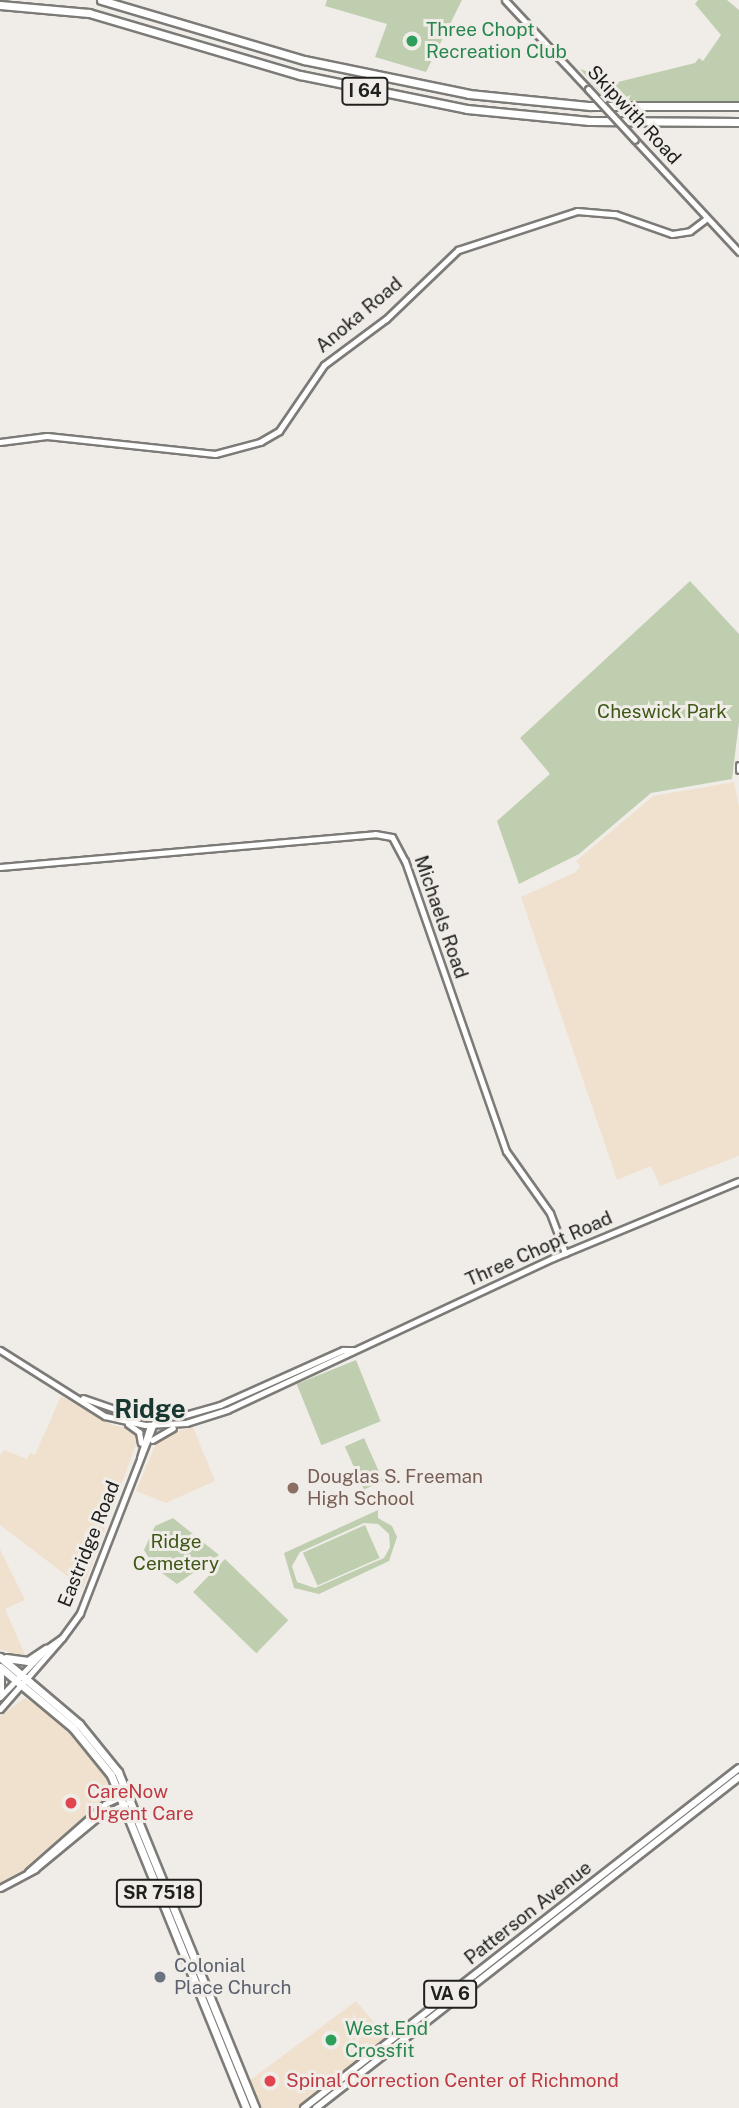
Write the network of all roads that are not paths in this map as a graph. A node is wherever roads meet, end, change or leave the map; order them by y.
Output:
1 (101, 0) edge
2 (505, 0) edge
3 (0, 5) edge
4 (739, 106) edge
5 (739, 122) edge
6 (707, 218) junction
7 (739, 252) edge
8 (0, 442) edge
9 (0, 867) edge
10 (739, 1181) edge
11 (565, 1253) junction
12 (0, 1350) edge
13 (353, 1350) junction
14 (80, 1398) junction
15 (156, 1418) junction
16 (125, 1422) junction
17 (186, 1423) junction
18 (152, 1426) junction
19 (144, 1448) junction
20 (62, 1638) junction
21 (46, 1649) junction
22 (0, 1657) edge
23 (0, 1667) edge
24 (0, 1675) edge
25 (23, 1681) junction
26 (0, 1691) edge
27 (0, 1697) edge
28 (48, 1703) junction
29 (0, 1709) edge
30 (739, 1768) edge
31 (739, 1777) edge
32 (121, 1796) junction
33 (128, 1803) junction
34 (28, 1872) junction
35 (0, 1888) edge
36 (246, 2108) edge
37 (255, 2108) edge
38 (304, 2108) edge
39 (316, 2108) edge

1 - 4 highway, I 64
2 - 6 main road, Skipwith Road, bridge
3 - 5 highway, I 64
6 - 7 main road, Skipwith Road
6 - 8 main road, Anoka Road
9 - 11 main road, Michaels Road
10 - 11 main road, Three Chopt Road
11 - 13 main road, Three Chopt Road
12 - 14 main road, Three Chopt Road
13 - 15 main road, Three Chopt Road
13 - 17 main road, Three Chopt Road
14 - 15 main road, Three Chopt Road
14 - 16 main road, Three Chopt Road
15 - 18 main road, Eastridge Road
16 - 18 main road, Three Chopt Road
16 - 19 main road
17 - 18 main road, Three Chopt Road
17 - 19 main road
18 - 19 main road, Eastridge Road
19 - 20 main road, Eastridge Road
20 - 21 main road, Eastridge Road
20 - 25 main road, Eastridge Road
21 - 22 highway
21 - 25 main road, Eastridge Road
22 - 25 highway, SR 7518
23 - 25 highway, SR 7518
24 - 26 highway
25 - 27 main road
25 - 28 highway, SR 7518
25 - 29 main road
28 - 32 highway, SR 7518
28 - 33 highway, SR 7518
30 - 38 main road, Patterson Avenue / VA 6
31 - 39 main road, Patterson Avenue / VA 6
32 - 33 highway, SR 7518
32 - 34 main road
33 - 34 main road
33 - 36 highway, SR 7518
33 - 37 highway, SR 7518
34 - 35 main road

